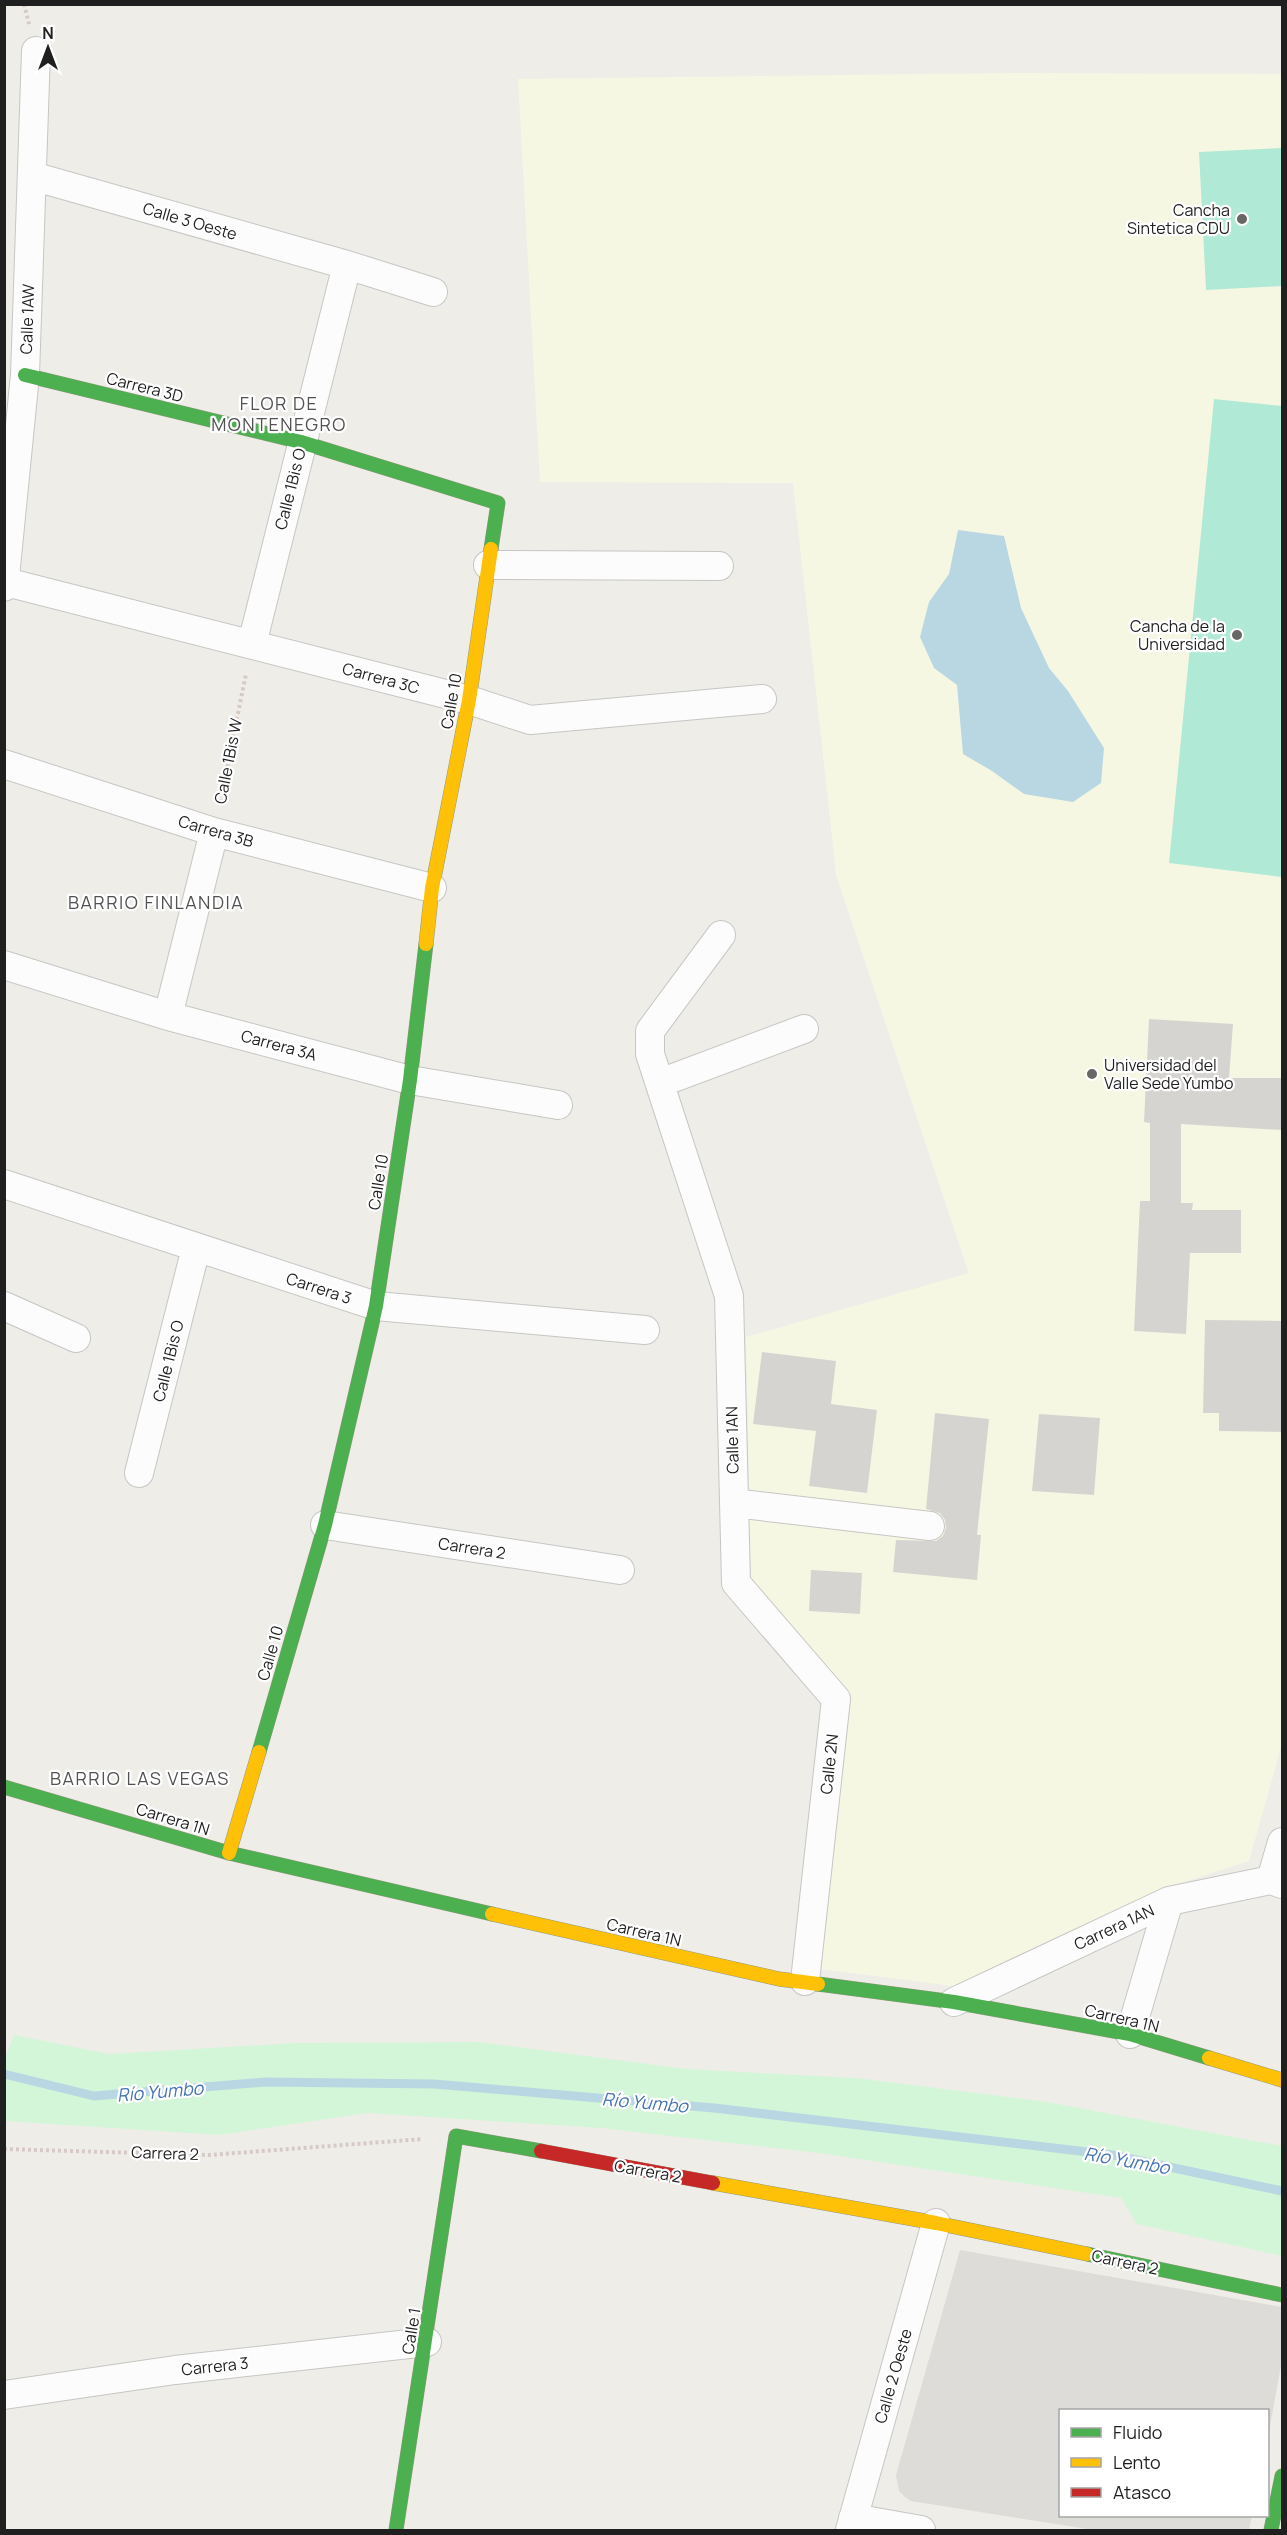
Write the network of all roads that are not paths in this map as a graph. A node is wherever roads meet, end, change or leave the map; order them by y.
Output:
1 (36, 51) dead end
2 (32, 176) junction
3 (347, 265) junction
4 (433, 292) dead end
5 (26, 375) junction
6 (301, 442) junction
7 (498, 502) joint
8 (488, 565) junction
9 (719, 566) dead end
10 (5, 585) edge
11 (252, 644) junction
12 (762, 699) dead end
13 (469, 700) junction
14 (4, 764) edge
15 (214, 832) junction
16 (432, 888) junction
17 (721, 935) dead end
18 (4, 965) edge
19 (168, 1016) junction
20 (804, 1029) dead end
21 (410, 1080) junction
22 (660, 1083) junction
23 (558, 1105) dead end
24 (4, 1185) edge
25 (196, 1248) junction
26 (4, 1306) edge
27 (376, 1306) junction
28 (645, 1330) dead end
29 (76, 1338) dead end
30 (139, 1473) dead end
31 (734, 1503) junction
32 (325, 1525) junction
33 (930, 1526) dead end
34 (620, 1570) dead end
35 (736, 1582) joint
36 (4, 1787) edge
37 (1282, 1842) edge
38 (228, 1853) junction
39 (1277, 1882) edge
40 (1169, 1901) junction
41 (805, 1981) junction
42 (954, 2002) junction
43 (1130, 2034) junction
44 (1282, 2080) edge
45 (456, 2136) joint
46 (936, 2223) junction
47 (1282, 2295) edge
48 (427, 2342) junction
49 (4, 2396) edge
50 (1282, 2476) edge
51 (851, 2524) edge
52 (396, 2530) edge
53 (921, 2530) edge
54 (1271, 2530) edge

1 - 2 street, Calle 1AW
2 - 3 street, Calle 3 Oeste
2 - 5 street, Calle 1AW
3 - 4 street, Calle 3 Oeste
3 - 6 street, Calle 1Bis O
5 - 6 street, Carrera 3D
5 - 10 street, Calle 1AW
6 - 7 street, Carrera 3D
6 - 11 street, Calle 1Bis O
7 - 8 street, Calle 10
8 - 9 street
8 - 13 street, Calle 10
10 - 11 street, Carrera 3C
11 - 13 street, Carrera 3C
12 - 13 street, Carrera 3C
13 - 16 street, Calle 10
14 - 15 street, Carrera 3B
15 - 16 street, Carrera 3B
15 - 19 street
16 - 21 street, Calle 10
17 - 22 street, Calle 1AN
18 - 19 street, Carrera 3A
19 - 21 street, Carrera 3A
20 - 22 street
21 - 23 street, Carrera 3A
21 - 27 street, Calle 10
22 - 31 street, Calle 1AN
24 - 25 street, Carrera 3
25 - 27 street, Carrera 3
25 - 30 street, Calle 1Bis O
26 - 29 street
27 - 28 street, Carrera 3
27 - 32 street, Calle 10
31 - 33 street
31 - 35 street, Calle 1AN
32 - 34 street, Carrera 2
32 - 38 street, Calle 10
35 - 41 street, Calle 2N
36 - 38 street, Carrera 1N
37 - 39 street
38 - 41 street, Carrera 1N
39 - 40 street, Carrera 1AN
40 - 42 street, Carrera 1AN
40 - 43 street
41 - 42 street, Carrera 1N
42 - 43 street, Carrera 1N
43 - 44 street, Carrera 1N
45 - 46 street, Carrera 2
45 - 48 street, Calle 1
46 - 47 street, Carrera 2
46 - 51 street, Calle 2 Oeste
48 - 49 street, Carrera 3
48 - 52 street, Calle 1
50 - 54 street
51 - 53 street

